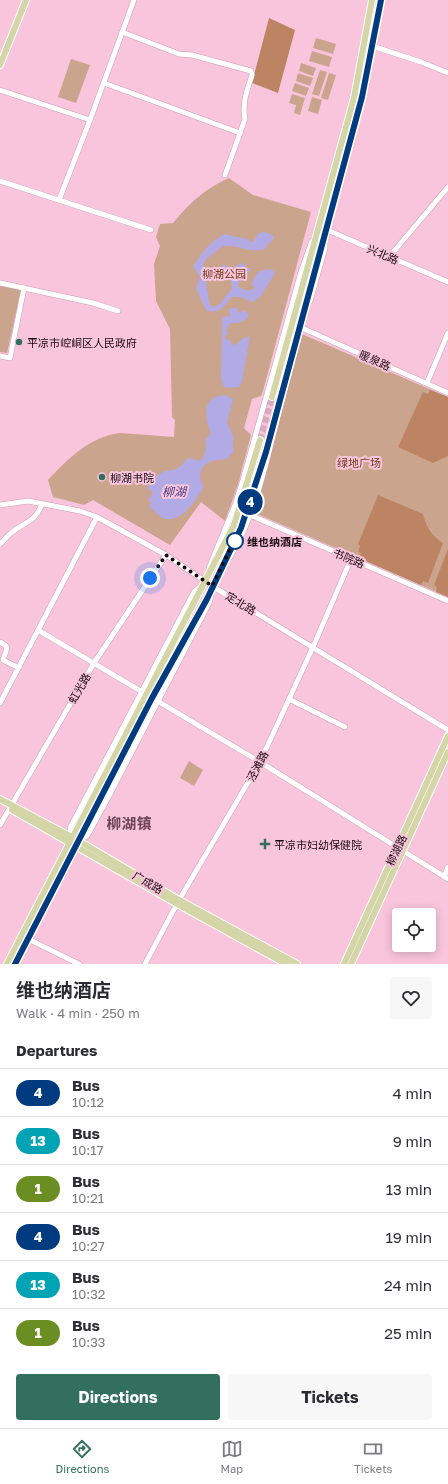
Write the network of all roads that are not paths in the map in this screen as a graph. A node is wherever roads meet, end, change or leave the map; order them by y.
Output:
1 (23, 0) edge
2 (26, 0) edge
3 (134, 0) edge
4 (372, 0) edge
5 (381, 0) edge
6 (122, 32) junction
7 (372, 46) junction
8 (0, 56) edge
9 (0, 64) edge
10 (448, 73) edge
11 (104, 83) junction
12 (0, 90) edge
13 (90, 120) junction
14 (240, 133) junction
15 (225, 175) dead end
16 (0, 181) edge
17 (448, 187) edge
18 (59, 200) junction
19 (318, 226) junction
20 (151, 230) dead end
21 (325, 230) junction
22 (390, 257) junction
23 (0, 282) edge
24 (448, 282) edge
25 (24, 288) junction
26 (118, 311) dead end
27 (302, 328) junction
28 (448, 333) edge
29 (0, 356) edge
30 (427, 383) junction
31 (448, 392) edge
32 (272, 398) tunnel mouth
33 (280, 400) tunnel mouth
34 (260, 440) tunnel mouth
35 (268, 442) tunnel mouth
36 (42, 504) junction
37 (0, 505) edge
38 (250, 515) junction
39 (97, 517) junction
40 (0, 544) edge
41 (166, 555) junction
42 (351, 559) junction
43 (205, 582) junction
44 (212, 586) junction
45 (448, 601) edge
46 (38, 630) junction
47 (0, 642) edge
48 (313, 647) junction
49 (94, 663) junction
50 (19, 668) junction
51 (147, 695) junction
52 (289, 699) junction
53 (158, 702) junction
54 (0, 704) edge
55 (345, 727) dead end
56 (448, 730) edge
57 (448, 736) edge
58 (448, 752) edge
59 (260, 762) junction
60 (110, 794) junction
61 (102, 796) junction
62 (0, 799) edge
63 (0, 804) edge
64 (10, 807) junction
65 (0, 825) edge
66 (71, 841) junction
67 (77, 844) junction
68 (399, 850) junction
69 (448, 867) edge
70 (446, 878) edge
71 (178, 902) junction
72 (28, 939) junction
73 (7, 964) edge
74 (15, 964) edge
75 (78, 964) edge
76 (145, 964) edge
77 (286, 964) edge
78 (298, 964) edge
79 (344, 964) edge
80 (351, 964) edge

1 - 8 main road
2 - 9 main road
3 - 6 street
4 - 19 main road
5 - 7 main road
6 - 11 street
6 - 14 street
7 - 10 street
7 - 21 main road
11 - 13 street
11 - 14 street
12 - 13 street
13 - 18 street
14 - 15 street
16 - 18 street
17 - 22 street
18 - 20 street
19 - 21 street, 兴北路
19 - 32 main road
19 - 43 street
21 - 22 street, 兴北路
21 - 27 street
21 - 33 main road
22 - 24 street, 兴北路
23 - 25 street
25 - 26 street
25 - 29 street
27 - 30 street, 暖泉路
27 - 38 street
28 - 30 street
30 - 31 street, 暖泉路
34 - 43 main road
35 - 44 main road
36 - 37 street, 定北路
36 - 39 street, 定北路
36 - 40 street
38 - 42 street, 书院路
38 - 44 street
39 - 41 street, 定北路
39 - 46 street
41 - 43 street, 定北路
41 - 49 street, 虹光路
42 - 45 street, 书院路
42 - 48 street, 泾滩路
43 - 44 street, 定北路
43 - 51 main road
44 - 48 street, 定北路
44 - 51 main road
44 - 53 street
46 - 49 street
46 - 50 street
47 - 50 street
48 - 52 street, 泾滩路
48 - 56 street, 定北路
49 - 51 street
49 - 64 street, 虹光路
50 - 54 street
51 - 53 street
51 - 61 main road
51 - 66 main road
52 - 55 street
52 - 59 street, 泾滩路
53 - 59 street
53 - 60 street
57 - 68 main road, 柳湖路
58 - 68 main road, 柳湖路
59 - 68 street
59 - 71 street, 泾滩路
60 - 61 street
60 - 67 street
61 - 67 main road
62 - 64 main road, 广成路
63 - 64 main road, 广成路
64 - 65 street, 虹光路
64 - 66 main road, 广成路
66 - 67 main road, 广成路
66 - 73 main road
67 - 71 main road, 广成路
67 - 72 main road
68 - 70 street
68 - 79 main road, 柳湖路
68 - 80 main road, 柳湖路
69 - 70 street
71 - 76 street, 泾滩路
71 - 77 main road, 广成路
71 - 78 main road, 广成路
72 - 74 main road
72 - 75 street

